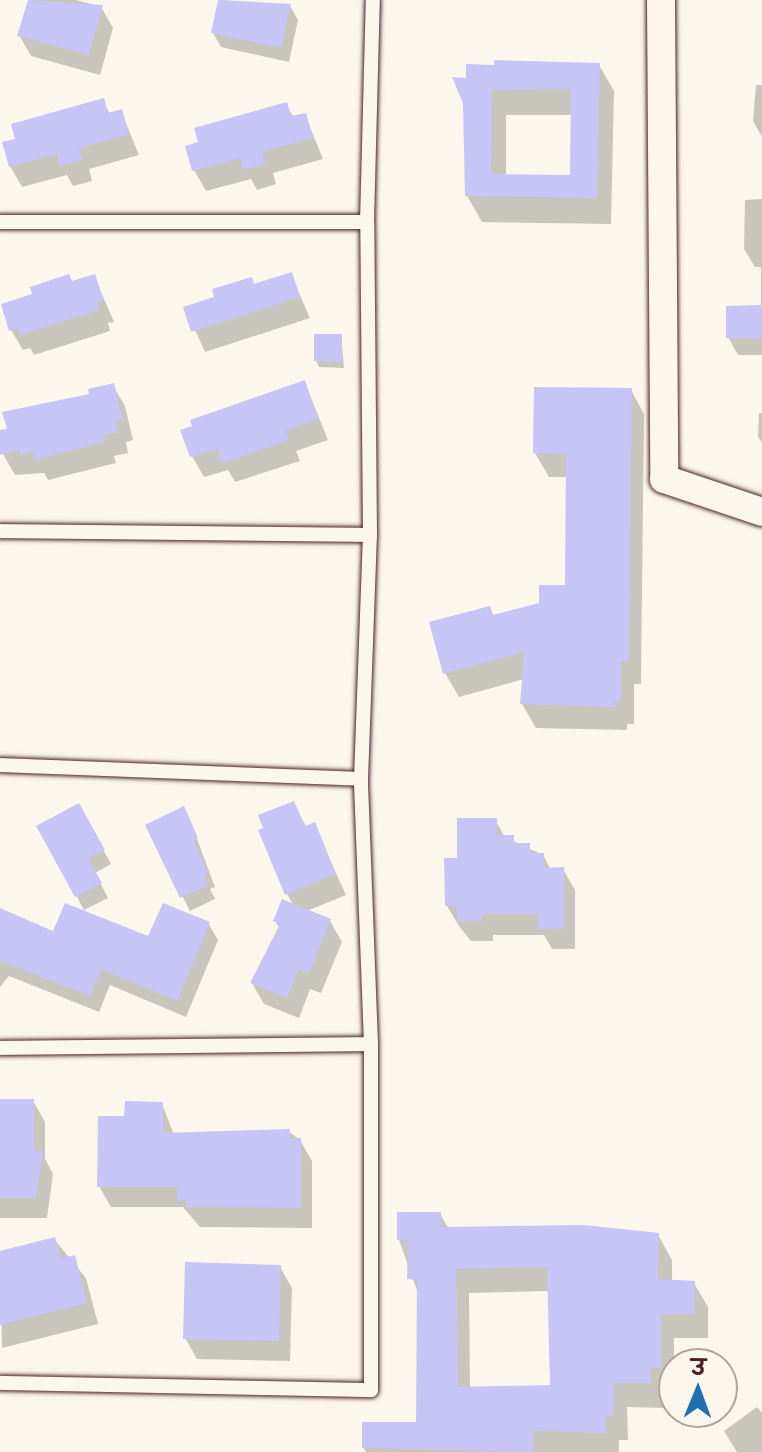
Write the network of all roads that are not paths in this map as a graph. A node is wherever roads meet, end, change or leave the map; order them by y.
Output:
1 (373, 0) edge
2 (661, 0) edge
3 (0, 222) edge
4 (367, 222) junction
5 (762, 512) edge
6 (0, 531) edge
7 (370, 535) junction
8 (0, 765) edge
9 (361, 779) junction
10 (371, 1044) junction
11 (0, 1048) edge
12 (0, 1383) edge

1 - 4 lane
2 - 5 street
3 - 4 lane
4 - 7 lane
6 - 7 lane
7 - 9 lane
8 - 9 lane
9 - 10 lane
10 - 11 lane
10 - 12 lane

